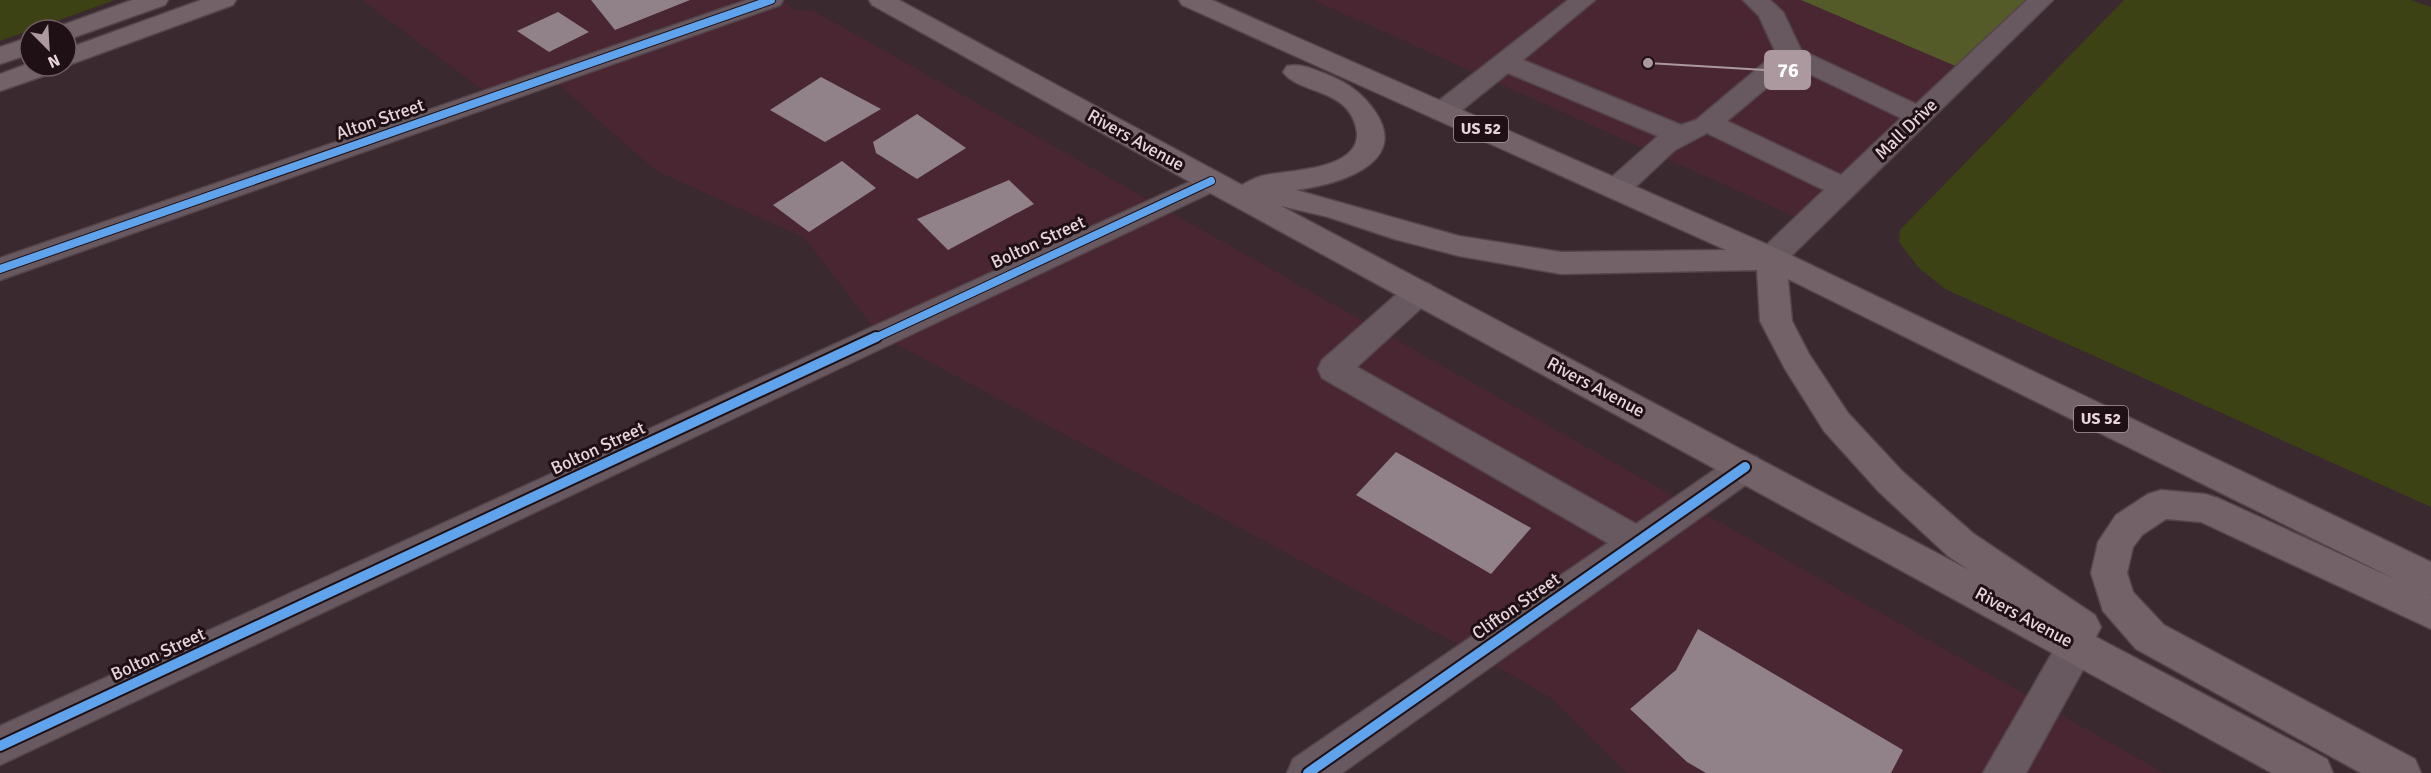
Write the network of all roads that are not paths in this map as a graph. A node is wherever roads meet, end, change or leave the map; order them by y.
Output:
1 (156, 0) edge
2 (224, 0) edge
3 (771, 0) edge
4 (880, 0) edge
5 (1165, 0) edge
6 (1191, 0) edge
7 (1583, 0) edge
8 (1755, 0) edge
9 (2041, 0) edge
10 (78, 28) edge
11 (18, 49) edge
12 (78, 54) edge
13 (1790, 55) junction
14 (0, 56) edge
15 (1505, 62) junction
16 (18, 76) edge
17 (0, 83) edge
18 (1442, 112) junction
19 (1919, 116) junction
20 (1708, 123) junction
21 (1683, 136) junction
22 (1211, 181) junction
23 (1844, 188) junction
24 (1616, 189) junction
25 (1771, 258) junction
26 (0, 270) edge
27 (1419, 292) junction
28 (1745, 467) junction
29 (1637, 542) junction
30 (2431, 579) edge
31 (2431, 613) edge
32 (2077, 646) junction
33 (2251, 739) junction
34 (0, 746) edge
35 (1308, 773) edge
36 (2004, 773) edge
37 (2312, 773) edge
38 (2400, 773) edge

1 - 10 main road
2 - 12 main road
3 - 26 street, Alton Street
4 - 22 main road, Rivers Avenue
5 - 22 main road
6 - 18 main road, US 52
7 - 15 street
8 - 13 street
9 - 19 street, Mall Drive
11 - 14 main road
13 - 19 street
13 - 20 street
15 - 18 street
15 - 21 street
16 - 17 main road
18 - 24 main road, US 52
19 - 23 street, Mall Drive
20 - 21 street
20 - 23 street
21 - 24 street
22 - 25 main road
22 - 27 main road, Rivers Avenue
22 - 34 street, Bolton Street
23 - 25 street, Mall Drive
24 - 25 main road, US 52
25 - 30 main road, US 52
25 - 33 main road
27 - 28 main road, Rivers Avenue
27 - 29 street
28 - 29 street, Clifton Street
28 - 32 main road, Rivers Avenue
29 - 35 street, Clifton Street
31 - 38 main road
32 - 33 main road, Rivers Avenue
32 - 36 street
33 - 37 main road, Rivers Avenue

